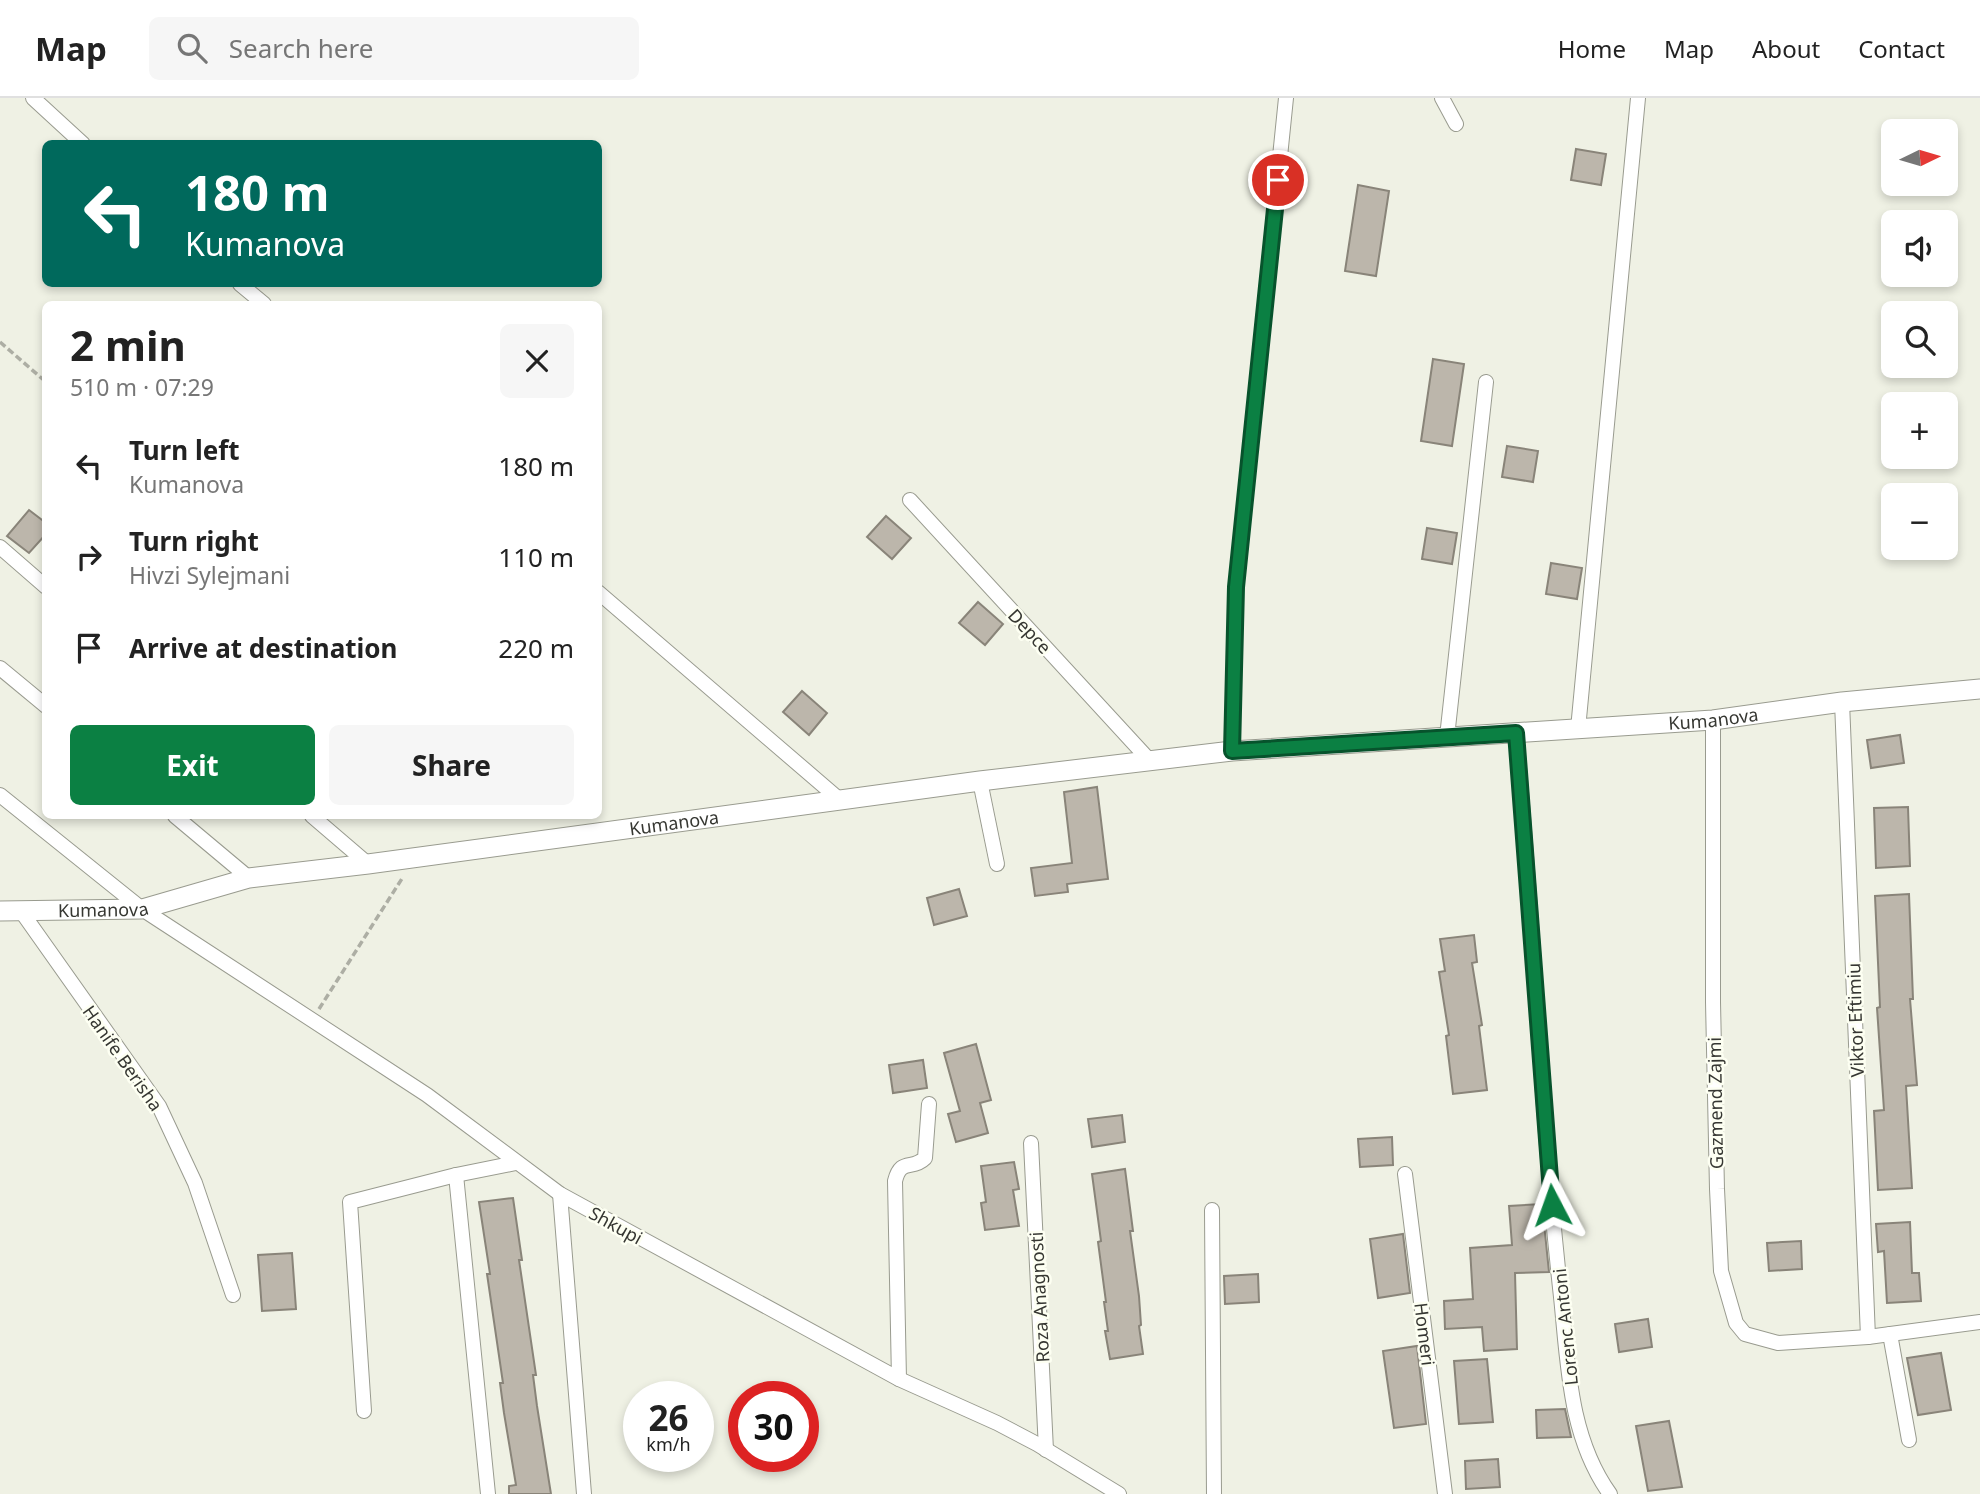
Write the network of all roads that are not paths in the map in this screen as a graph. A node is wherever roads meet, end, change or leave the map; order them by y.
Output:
1 (33, 98) edge
2 (1286, 98) edge
3 (1442, 98) edge
4 (1638, 98) edge
5 (1456, 124) dead end
6 (79, 140) edge
7 (244, 287) edge
8 (260, 301) edge
9 (1486, 382) dead end
10 (910, 500) dead end
11 (0, 547) edge
12 (42, 584) edge
13 (602, 595) edge
14 (0, 668) edge
15 (1980, 689) edge
16 (1842, 702) junction
17 (42, 703) edge
18 (1713, 720) junction
19 (1578, 729) junction
20 (1516, 733) junction
21 (1447, 737) junction
22 (1232, 751) junction
23 (1150, 762) junction
24 (980, 781) junction
25 (0, 795) edge
26 (840, 800) junction
27 (179, 819) edge
28 (316, 819) edge
29 (368, 864) junction
30 (997, 864) dead end
31 (249, 878) junction
32 (142, 909) junction
33 (0, 911) edge
34 (21, 911) junction
35 (929, 1104) dead end
36 (1031, 1143) dead end
37 (516, 1163) junction
38 (1405, 1174) dead end
39 (456, 1175) junction
40 (560, 1194) junction
41 (1212, 1210) dead end
42 (233, 1295) dead end
43 (1980, 1322) edge
44 (1890, 1334) junction
45 (1868, 1337) junction
46 (899, 1379) junction
47 (363, 1411) dead end
48 (1909, 1440) dead end
49 (1046, 1450) junction
50 (488, 1494) edge
51 (584, 1494) edge
52 (1119, 1494) edge
53 (1214, 1494) edge
54 (1445, 1494) edge
55 (1610, 1494) edge

1 - 6 street
2 - 22 street
3 - 5 street
4 - 19 street
7 - 8 street
9 - 21 street
10 - 23 street, Depce
11 - 12 street
13 - 26 street
14 - 17 street
15 - 16 main road, Kumanova
16 - 18 main road, Kumanova
16 - 45 street, Viktor Eftimiu
18 - 19 main road, Kumanova
18 - 45 street, Gazmend Zajmi
19 - 20 main road, Kumanova
20 - 21 main road, Kumanova
20 - 55 street, Lorenc Antoni
21 - 22 main road, Kumanova
22 - 23 main road, Kumanova
23 - 24 main road, Kumanova
24 - 26 main road, Kumanova
24 - 30 street
25 - 32 street, Shkupi
26 - 29 main road, Kumanova
27 - 31 street
28 - 29 street
29 - 31 main road, Kumanova
31 - 32 main road, Kumanova
32 - 34 main road, Kumanova
32 - 37 street, Shkupi
33 - 34 main road, Kumanova
34 - 42 street, Hanife Berisha
35 - 46 street
36 - 49 street, Roza Anagnosti
37 - 39 street
37 - 40 street, Shkupi
38 - 54 street, Homeri
39 - 47 street
39 - 50 street
40 - 46 street, Shkupi
40 - 51 street
41 - 53 street
43 - 44 street, Gazmend Zajmi
44 - 45 street, Gazmend Zajmi
44 - 48 street
46 - 49 street, Shkupi
49 - 52 street, Shkupi

